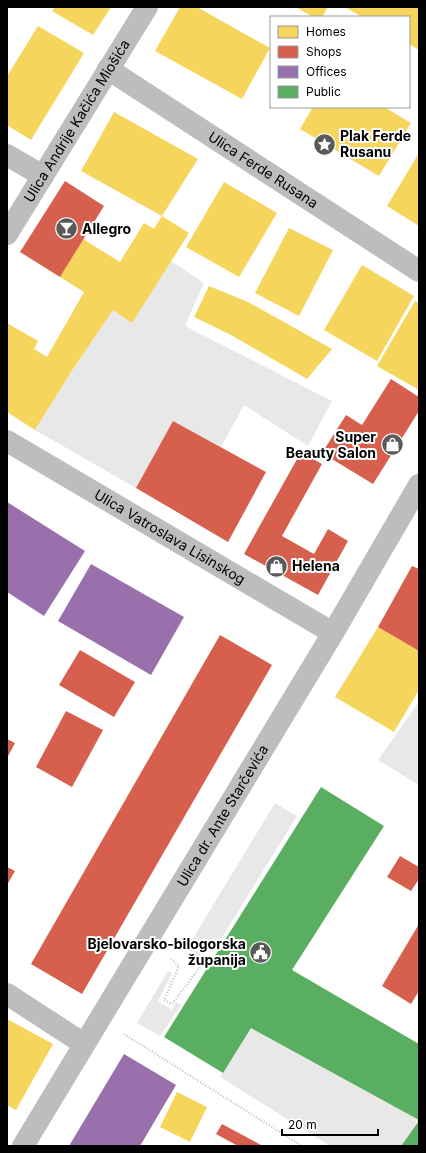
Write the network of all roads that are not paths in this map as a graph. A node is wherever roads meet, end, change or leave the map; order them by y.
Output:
1 (147, 7) edge
2 (108, 69) junction
3 (7, 155) edge
4 (43, 176) junction
5 (9, 225) edge
6 (419, 271) edge
7 (7, 441) edge
8 (419, 484) edge
9 (333, 634) junction
10 (7, 994) edge
11 (84, 1044) junction
12 (23, 1146) edge

1 - 2 street, Ulica Andrije Kačića Miošića
2 - 4 street, Ulica Andrije Kačića Miošića
2 - 6 street, Ulica Ferde Rusana
3 - 4 street
4 - 5 street, Ulica Andrije Kačića Miošića
7 - 9 street, Ulica Vatroslava Lisinskog
8 - 9 street, Ulica dr. Ante Starčevića
9 - 11 street, Ulica dr. Ante Starčevića
10 - 11 street
11 - 12 street, Ulica dr. Ante Starčevića

